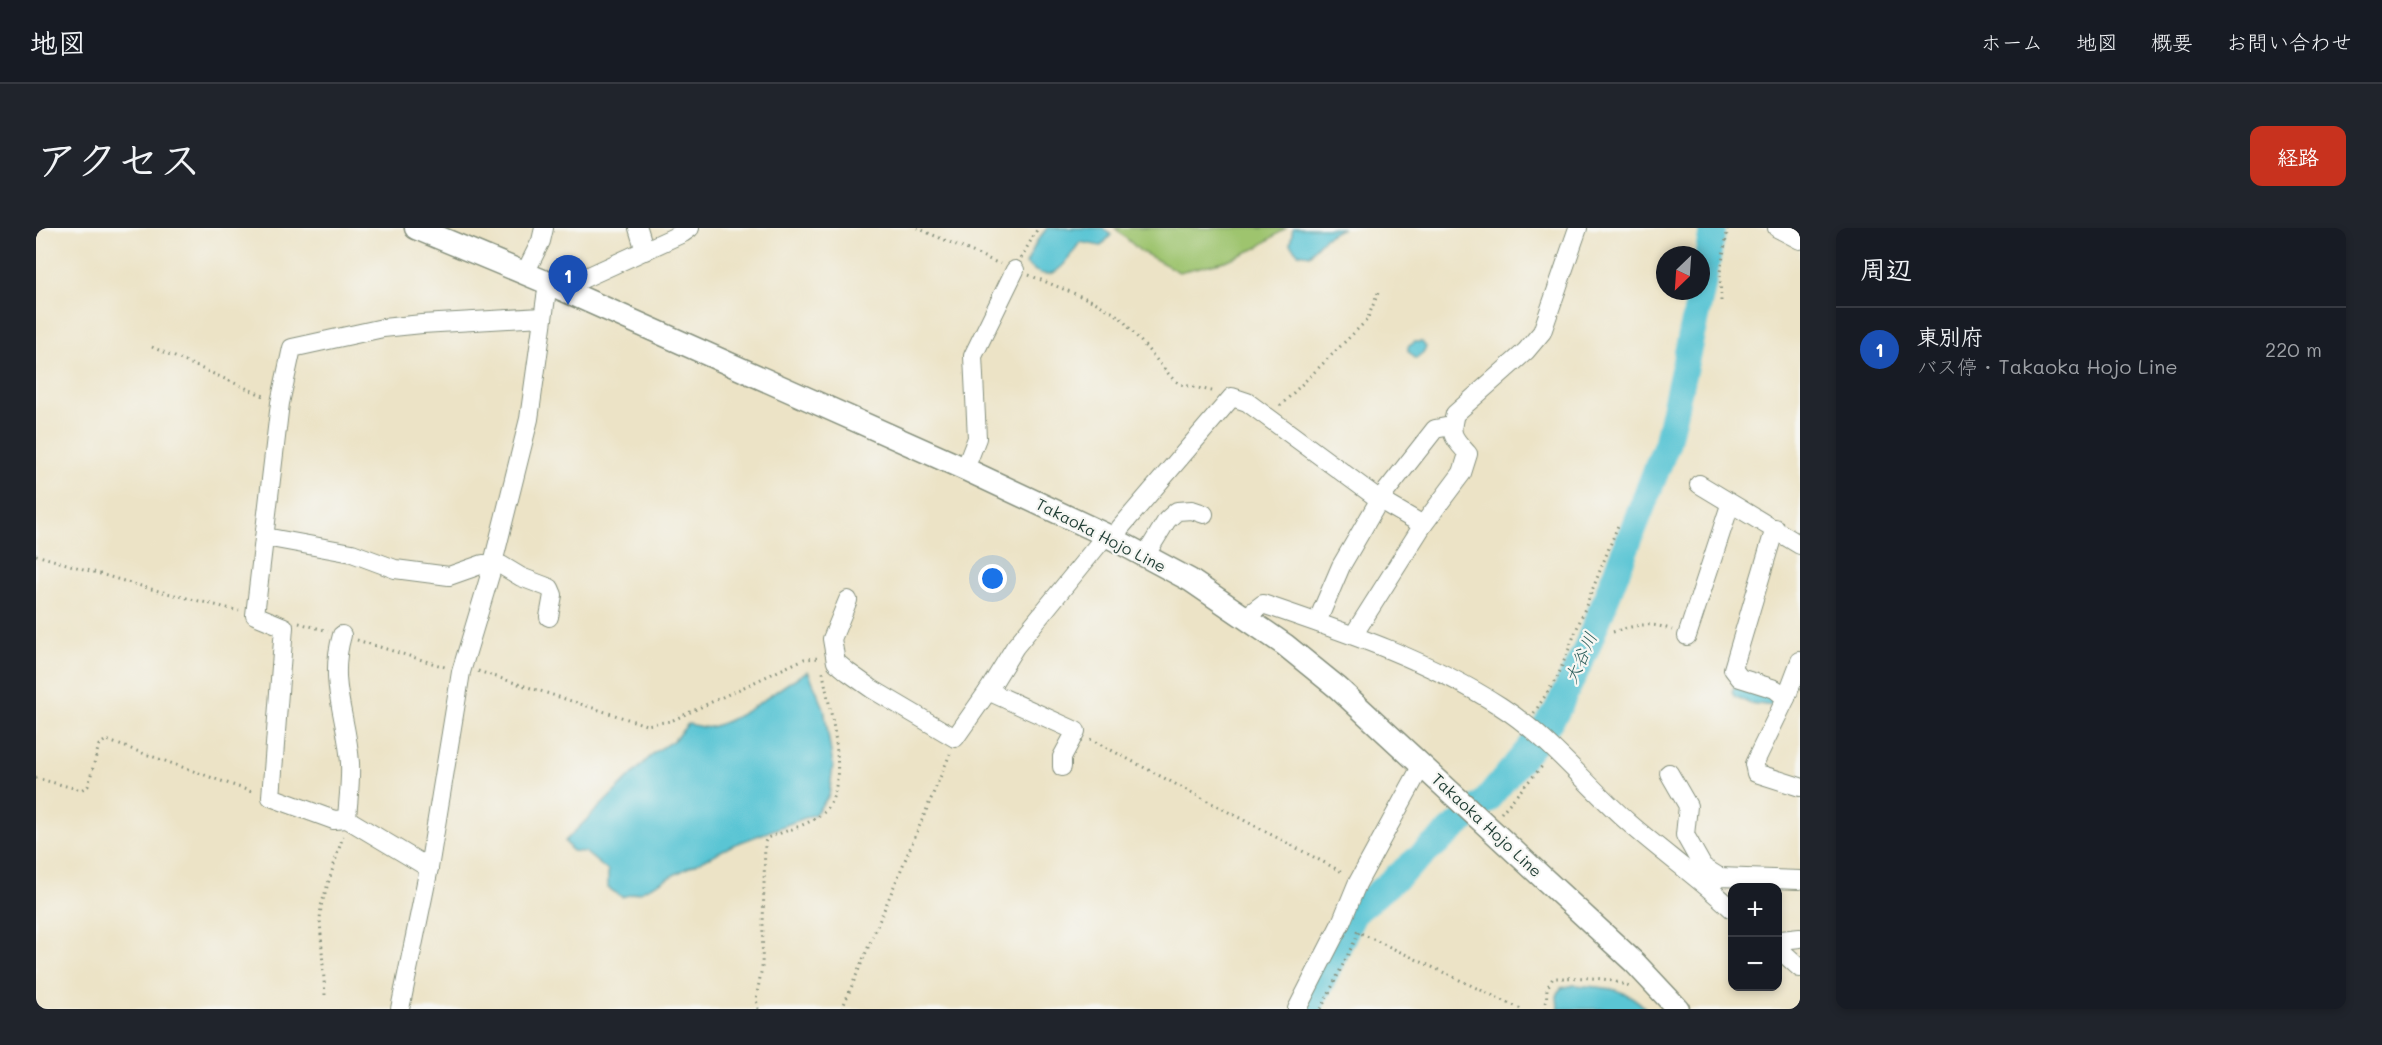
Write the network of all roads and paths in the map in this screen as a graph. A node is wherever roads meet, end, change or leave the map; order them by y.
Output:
1 (416, 228) edge
2 (544, 228) edge
3 (638, 228) edge
4 (690, 228) edge
5 (917, 228) edge
6 (1038, 228) edge
7 (1578, 228) edge
8 (1728, 228) edge
9 (1777, 228) edge
10 (1800, 240) edge
11 (645, 251) junction
12 (1015, 270) junction
13 (525, 273) junction
14 (548, 283) junction
15 (1378, 293) dead end
16 (572, 294) junction
17 (1721, 301) dead end
18 (542, 317) junction
19 (152, 347) dead end
20 (1232, 397) junction
21 (280, 403) junction
22 (1269, 418) junction
23 (1451, 426) junction
24 (965, 469) junction
25 (1699, 484) dead end
26 (1380, 499) junction
27 (1730, 505) junction
28 (1204, 514) dead end
29 (1619, 524) dead end
30 (1423, 525) junction
31 (1775, 528) junction
32 (265, 537) junction
33 (1111, 537) junction
34 (1800, 545) edge
35 (36, 555) edge
36 (1145, 556) junction
37 (493, 564) junction
38 (848, 600) dead end
39 (255, 615) junction
40 (549, 617) dead end
41 (1246, 617) junction
42 (294, 622) dead end
43 (1317, 622) junction
44 (1613, 632) dead end
45 (1353, 634) junction
46 (342, 635) junction
47 (1687, 636) joint
48 (828, 660) junction
49 (1800, 661) edge
50 (462, 669) junction
51 (988, 692) junction
52 (1786, 698) junction
53 (1524, 724) junction
54 (1076, 731) junction
55 (955, 738) junction
56 (1555, 751) junction
57 (1422, 765) junction
58 (1062, 767) dead end
59 (1669, 773) dead end
60 (36, 778) edge
61 (1800, 787) edge
62 (271, 797) junction
63 (347, 819) junction
64 (1488, 824) junction
65 (429, 868) junction
66 (1800, 880) edge
67 (1359, 881) junction
68 (1714, 882) junction
69 (1728, 903) edge
70 (1800, 938) edge
71 (1782, 940) edge
72 (1782, 951) edge
73 (1800, 968) edge
74 (1636, 991) dead end
75 (325, 995) dead end
76 (400, 1009) edge
77 (758, 1009) edge
78 (842, 1009) edge
79 (1297, 1009) edge
80 (1320, 1009) edge
81 (1521, 1009) edge
82 (1546, 1009) edge
83 (1678, 1009) edge

1 - 13 main road, Takaoka Hojo Line
2 - 13 street
3 - 11 street
4 - 11 street
5 - 12 path
6 - 12 path
7 - 23 street
8 - 17 path
9 - 10 street
11 - 16 street
12 - 20 path
12 - 24 street
13 - 14 main road, Takaoka Hojo Line
14 - 16 main road, Takaoka Hojo Line
14 - 18 street
15 - 22 path
16 - 24 main road, Takaoka Hojo Line
18 - 21 street
18 - 37 street
19 - 21 path
20 - 22 street
20 - 33 street
21 - 32 street
22 - 26 street
23 - 26 street
23 - 30 street
24 - 33 main road, Takaoka Hojo Line
25 - 27 street
26 - 30 street
26 - 43 street
27 - 31 street
27 - 47 street
28 - 36 street
29 - 53 path
30 - 45 street
31 - 34 street
31 - 52 street
32 - 37 street
32 - 39 street
33 - 36 main road, Takaoka Hojo Line
33 - 51 street
35 - 39 path
36 - 41 main road, Takaoka Hojo Line
37 - 40 street
37 - 50 street
38 - 48 street
39 - 62 street
41 - 43 street
41 - 57 main road, Takaoka Hojo Line
42 - 46 path
43 - 45 street
44 - 47 path
45 - 53 street
46 - 50 path
46 - 63 street
48 - 50 path
48 - 55 street
48 - 77 path
49 - 52 street
50 - 65 street
51 - 54 street
51 - 55 street
52 - 61 street
53 - 56 street
54 - 58 street
54 - 67 path
55 - 78 path
56 - 64 path
56 - 68 street
57 - 64 main road, Takaoka Hojo Line
57 - 67 street
59 - 68 street
60 - 62 path
62 - 63 street
63 - 65 street
63 - 75 path
64 - 83 main road, Takaoka Hojo Line
65 - 76 street
66 - 68 street
67 - 79 street
68 - 69 street
70 - 71 street
72 - 73 street
74 - 82 path
80 - 81 path

